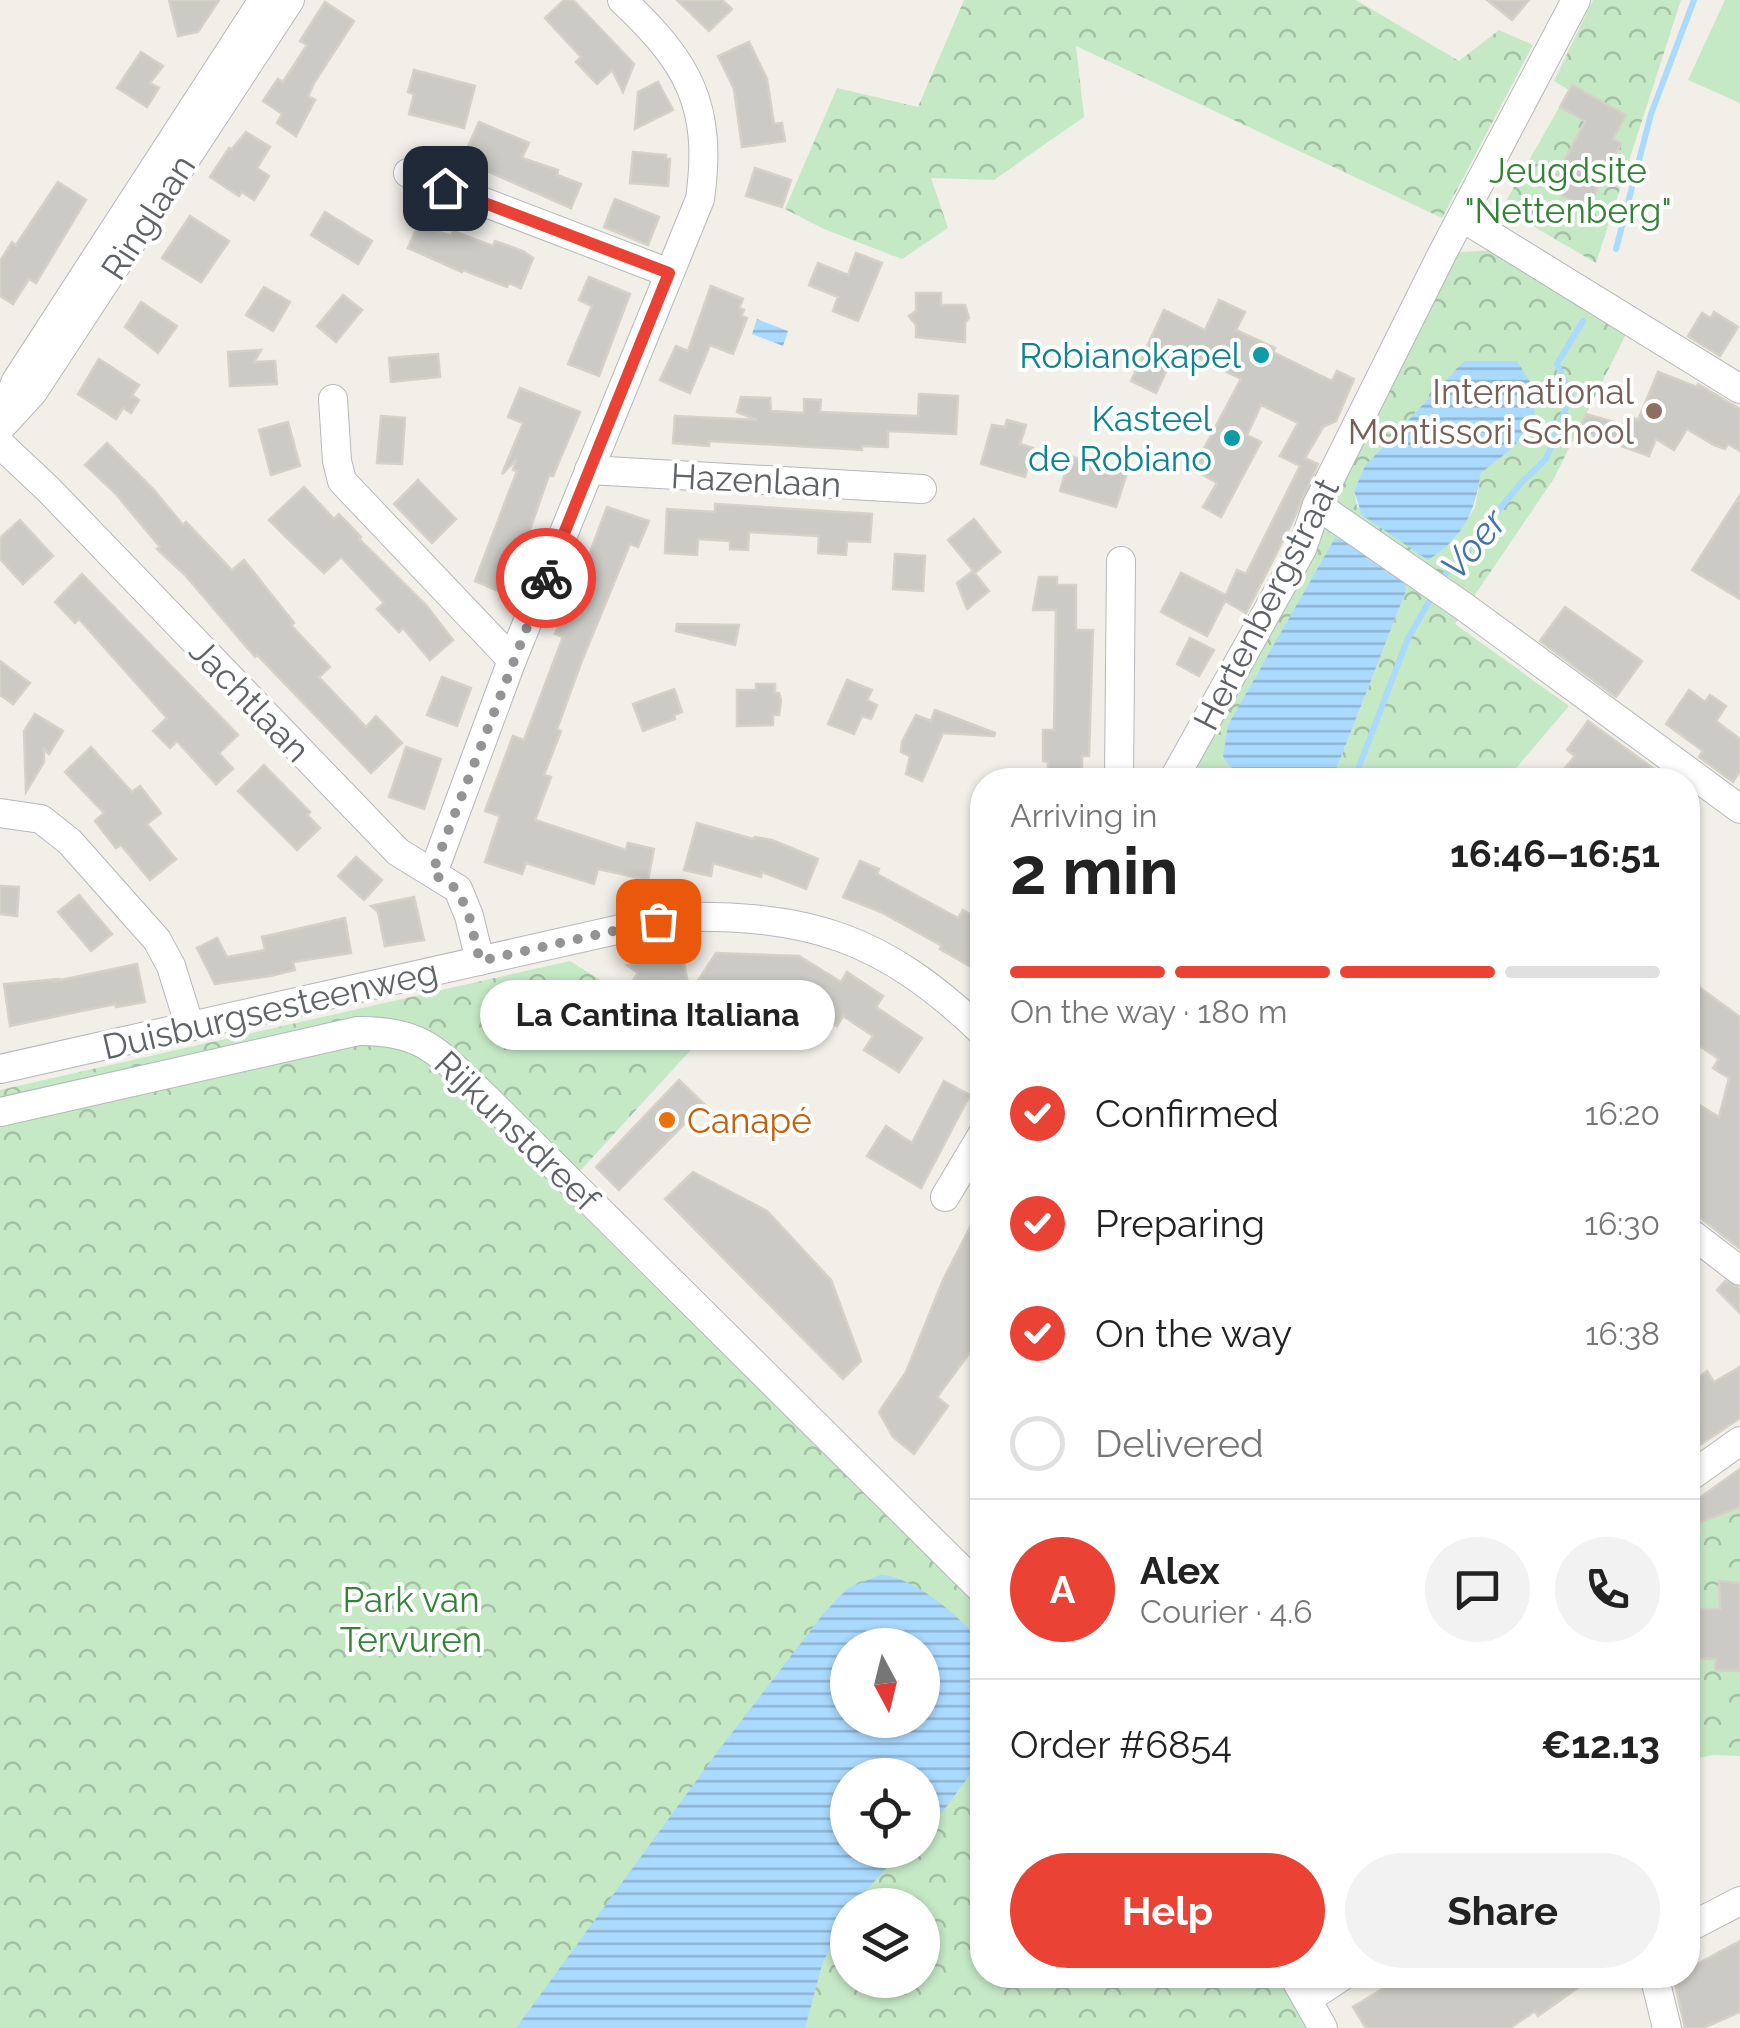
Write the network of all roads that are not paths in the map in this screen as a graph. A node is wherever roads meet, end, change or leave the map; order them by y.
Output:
1 (264, 0) edge
2 (290, 0) edge
3 (1576, 0) edge
4 (629, 2) edge
5 (408, 173) dead end
6 (1463, 218) junction
7 (669, 273) junction
8 (1740, 388) edge
9 (333, 399) dead end
10 (0, 418) edge
11 (0, 428) edge
12 (0, 444) edge
13 (589, 470) junction
14 (922, 489) dead end
15 (1317, 505) junction
16 (1121, 561) dead end
17 (512, 660) junction
18 (1119, 768) edge
19 (1180, 768) edge
20 (1685, 768) edge
21 (1700, 779) edge
22 (1740, 808) edge
23 (0, 813) edge
24 (432, 873) junction
25 (480, 961) junction
26 (970, 1022) edge
27 (190, 1028) junction
28 (0, 1069) edge
29 (0, 1112) edge
30 (970, 1155) edge
31 (945, 1198) dead end
32 (1700, 1241) edge
33 (1740, 1271) edge
34 (1740, 1440) edge
35 (1700, 1469) edge
36 (970, 1578) edge
37 (1740, 1901) edge
38 (1700, 1922) edge
39 (1301, 1988) edge
40 (1657, 1988) edge
41 (1323, 2028) edge
42 (1667, 2028) edge

1 - 10 street, Ringlaan
2 - 11 street, Ringlaan
3 - 6 street, Hertenbergstraat
4 - 7 street
5 - 7 street
6 - 8 street
6 - 15 street, Hertenbergstraat
7 - 13 street
9 - 17 street
12 - 24 street, Jachtlaan
13 - 14 street, Hazenlaan
13 - 17 street
15 - 19 street, Hertenbergstraat
15 - 20 street
16 - 18 street
17 - 24 street
21 - 22 street
23 - 27 street
24 - 25 street, Jachtlaan
25 - 26 street, Duisburgsesteenweg
25 - 27 street, Duisburgsesteenweg
27 - 28 street, Duisburgsesteenweg
29 - 36 street, Rijkunstdreef
30 - 31 street
32 - 33 street
34 - 35 street
37 - 38 street
39 - 41 street
40 - 42 street

